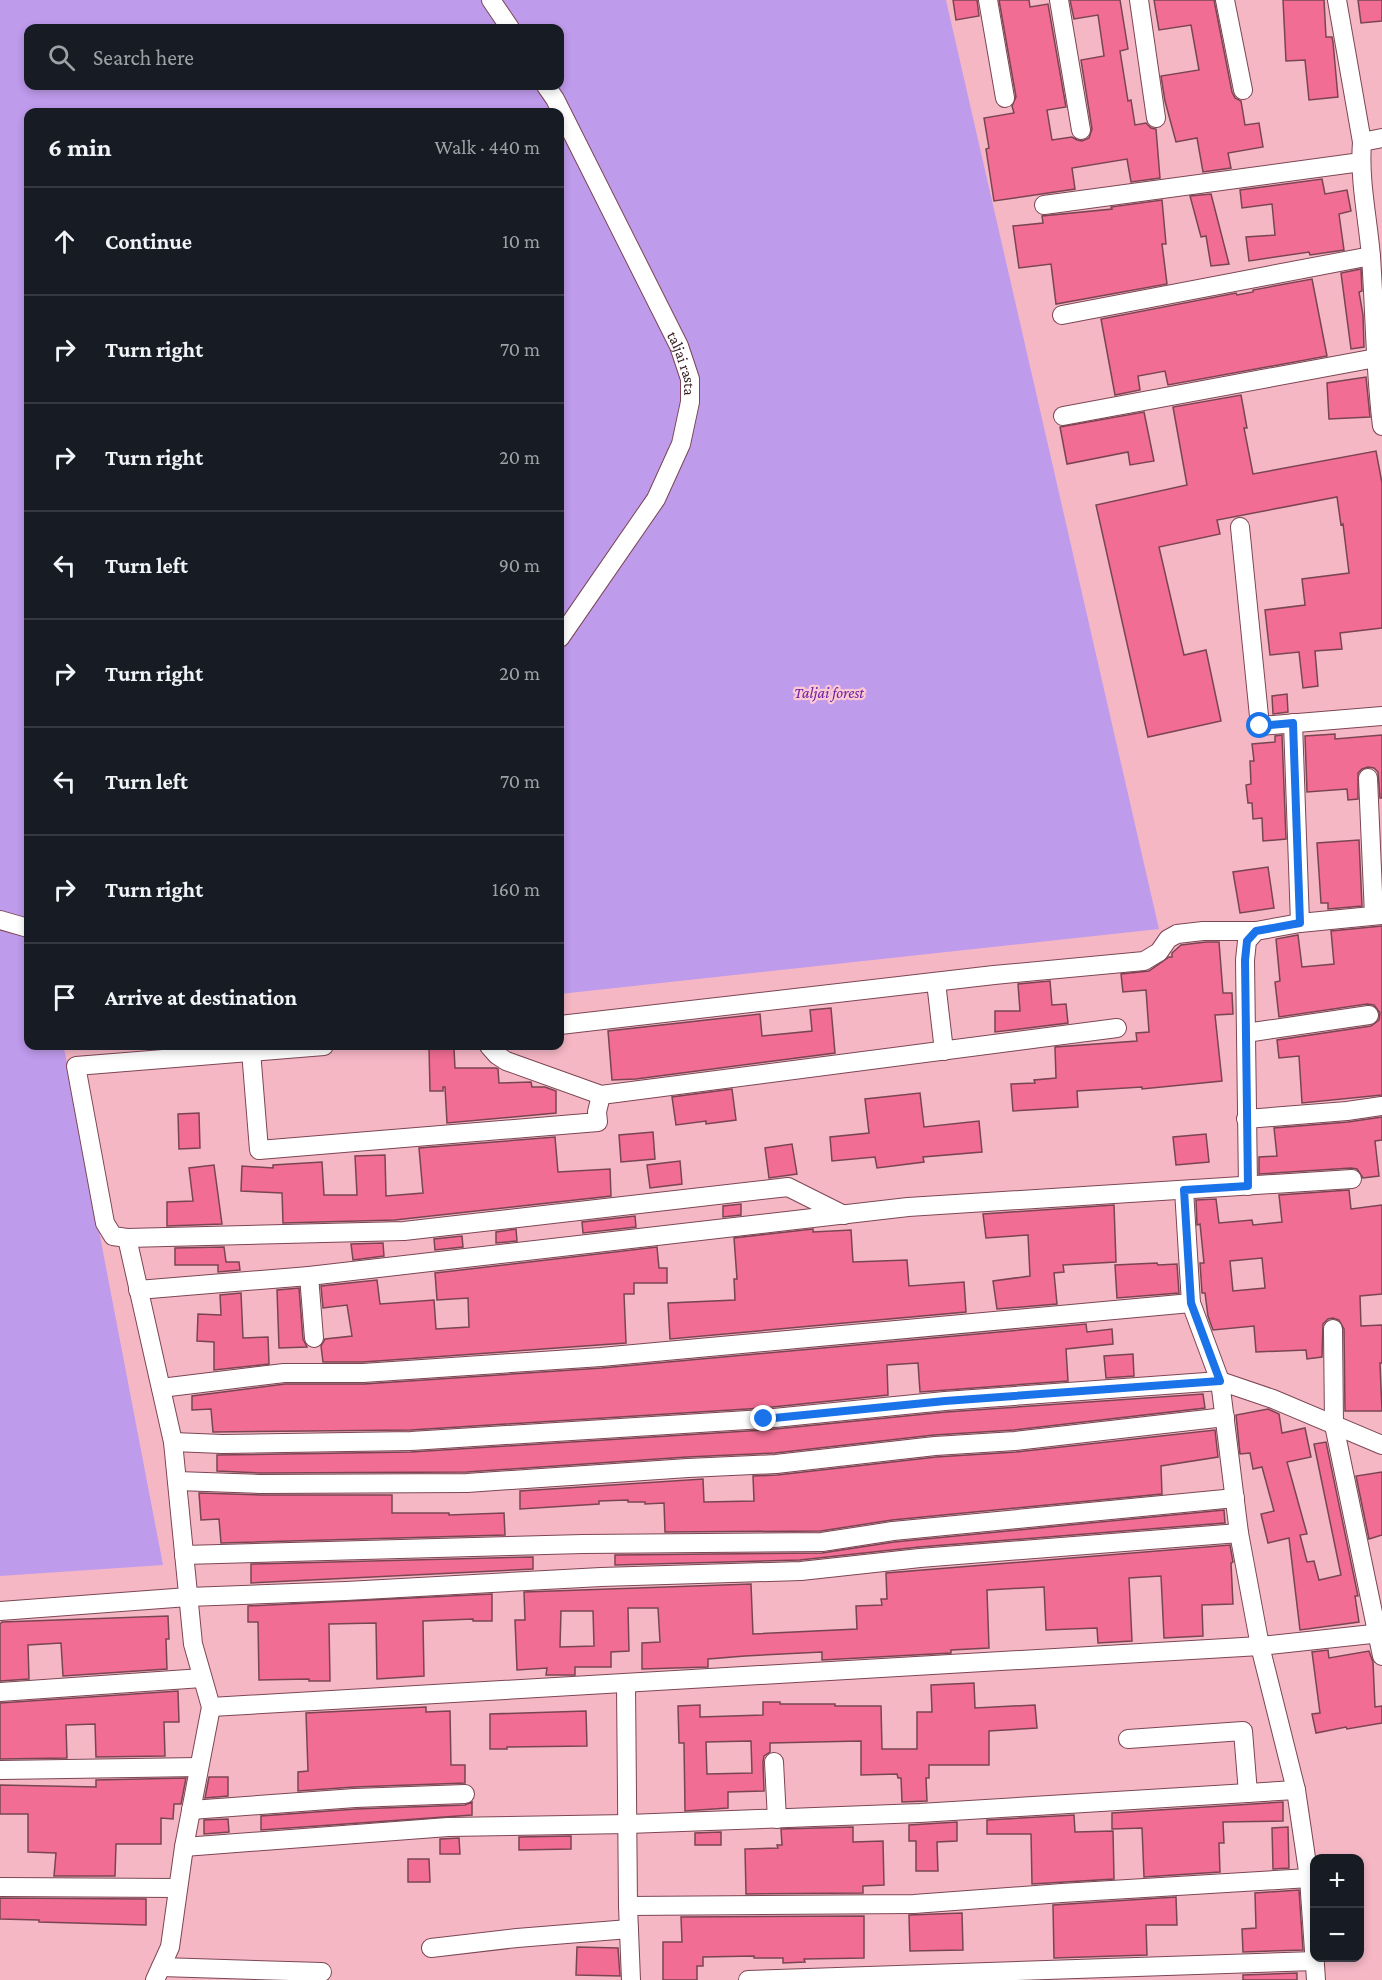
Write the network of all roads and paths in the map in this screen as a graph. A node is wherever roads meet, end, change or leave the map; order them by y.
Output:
1 (491, 0) edge
2 (988, 0) edge
3 (1059, 0) edge
4 (1139, 0) edge
5 (1226, 0) edge
6 (1337, 0) edge
7 (507, 24) edge
8 (549, 90) edge
9 (1243, 90) dead end
10 (1005, 98) dead end
11 (560, 108) edge
12 (564, 117) edge
13 (1156, 118) dead end
14 (1081, 130) dead end
15 (1382, 138) edge
16 (1362, 142) junction
17 (1361, 162) junction
18 (1044, 205) dead end
19 (1371, 255) junction
20 (1062, 315) dead end
21 (1376, 358) junction
22 (1063, 416) dead end
23 (1382, 426) edge
24 (1240, 527) dead end
25 (564, 632) edge
26 (1382, 716) edge
27 (1293, 723) junction
28 (1368, 778) dead end
29 (1378, 915) edge
30 (0, 920) edge
31 (1300, 923) junction
32 (24, 927) edge
33 (1256, 931) junction
34 (936, 982) junction
35 (1369, 1015) dead end
36 (564, 1025) edge
37 (1117, 1028) dead end
38 (1246, 1033) junction
39 (266, 1050) edge
40 (493, 1050) edge
41 (251, 1051) junction
42 (944, 1051) junction
43 (601, 1095) junction
44 (1382, 1106) edge
45 (1246, 1119) junction
46 (1352, 1179) dead end
47 (1248, 1186) junction
48 (1184, 1190) junction
49 (844, 1215) junction
50 (128, 1238) junction
51 (309, 1276) junction
52 (138, 1290) junction
53 (1191, 1303) junction
54 (1333, 1329) dead end
55 (314, 1338) dead end
56 (1220, 1381) junction
57 (161, 1388) junction
58 (1225, 1417) junction
59 (1334, 1425) junction
60 (173, 1442) junction
61 (1382, 1445) edge
62 (177, 1481) junction
63 (1235, 1498) junction
64 (1239, 1533) junction
65 (184, 1555) junction
66 (188, 1597) junction
67 (0, 1611) edge
68 (1380, 1633) edge
69 (1260, 1647) junction
70 (1382, 1656) edge
71 (202, 1678) junction
72 (626, 1684) junction
73 (0, 1692) edge
74 (211, 1707) junction
75 (1128, 1739) dead end
76 (774, 1762) dead end
77 (199, 1767) junction
78 (0, 1770) edge
79 (1296, 1790) junction
80 (1248, 1793) junction
81 (465, 1794) dead end
82 (191, 1810) junction
83 (777, 1819) junction
84 (627, 1824) junction
85 (184, 1847) junction
86 (1309, 1878) junction
87 (0, 1887) edge
88 (178, 1888) junction
89 (628, 1906) junction
90 (1311, 1908) edge
91 (629, 1929) junction
92 (431, 1948) dead end
93 (1310, 1961) edge
94 (1315, 1962) edge
95 (322, 1972) dead end
96 (158, 1973) edge
97 (1121, 1974) edge
98 (631, 1980) edge
99 (748, 1980) edge
100 (1316, 1980) edge

1 - 7 street
2 - 10 street
3 - 14 street
4 - 13 street
5 - 9 street
6 - 16 street
8 - 11 street, taljai rasta
12 - 25 street, taljai rasta
15 - 16 street
16 - 17 street
17 - 18 street
17 - 19 street
19 - 20 street
19 - 21 street
21 - 22 street
21 - 23 street
24 - 27 street
26 - 27 street
27 - 31 street
28 - 29 street
29 - 31 street
30 - 32 street
31 - 33 street
33 - 34 street
33 - 38 street
34 - 36 street
34 - 42 street
35 - 38 street
37 - 42 street
38 - 45 street
39 - 41 street
40 - 43 street
41 - 43 street
41 - 50 street
42 - 43 street
44 - 45 street
45 - 47 street
46 - 47 street
47 - 48 street
48 - 49 street
48 - 53 street
49 - 50 street
49 - 51 street
50 - 52 street
51 - 52 street
51 - 55 street
52 - 57 street
53 - 56 street
53 - 57 street
54 - 59 street
56 - 58 street
56 - 59 street
56 - 60 street
57 - 60 street
58 - 62 street
58 - 63 street
59 - 61 street
59 - 68 street
60 - 62 street
62 - 65 street
63 - 64 street
63 - 65 street
64 - 66 street
64 - 69 street
65 - 66 street
66 - 67 street
66 - 71 street
68 - 69 street
68 - 70 street
69 - 72 street
69 - 79 street
71 - 73 street
71 - 74 street
72 - 74 street
72 - 84 street
74 - 77 street
75 - 80 street
76 - 83 street
77 - 78 street
77 - 82 street
79 - 80 street
79 - 86 street
80 - 83 street
81 - 82 street
82 - 85 street
83 - 84 street
84 - 85 street
84 - 89 street
85 - 88 street
86 - 89 street
86 - 90 street
87 - 88 street
88 - 96 street
89 - 91 street
91 - 92 street
91 - 98 street
93 - 97 street
94 - 100 street
95 - 96 street
97 - 99 street

